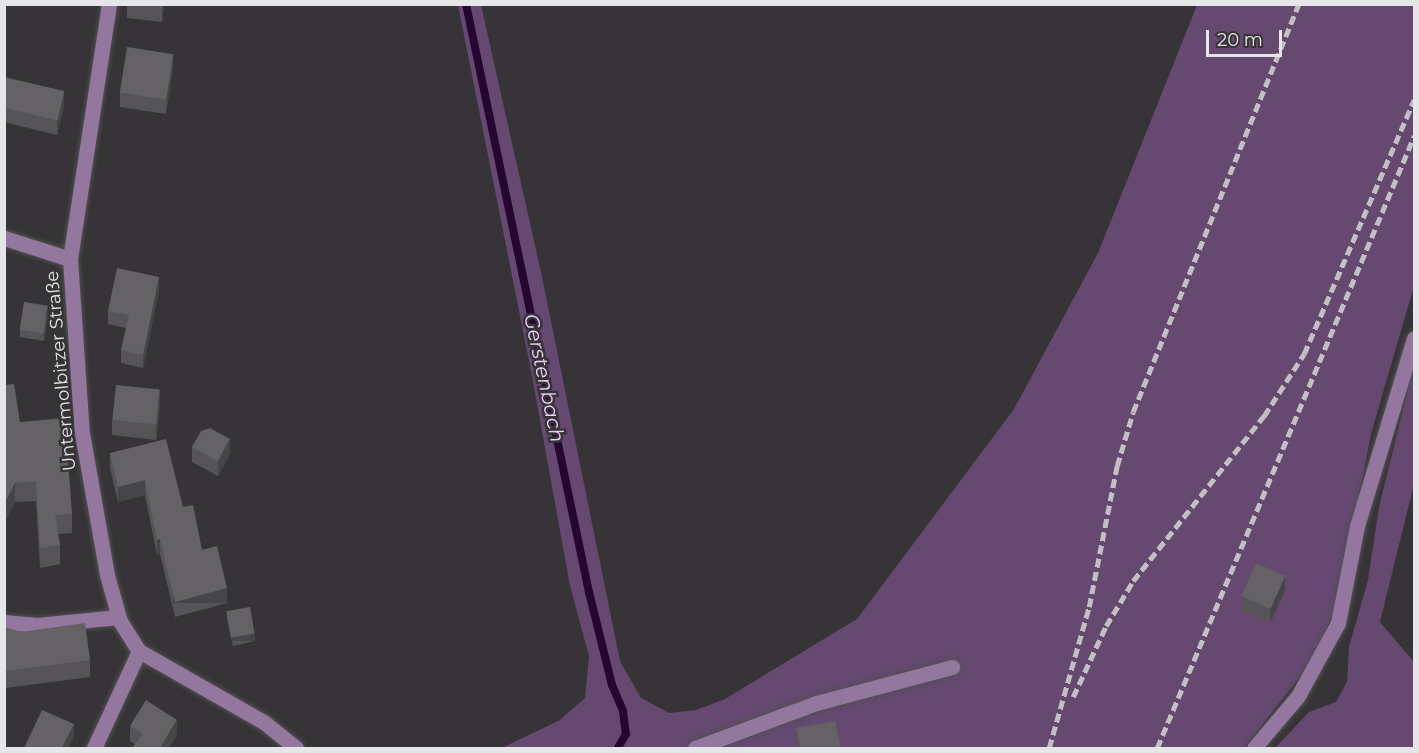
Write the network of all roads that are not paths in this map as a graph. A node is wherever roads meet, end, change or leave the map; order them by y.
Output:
1 (109, 4) edge
2 (4, 238) edge
3 (70, 259) junction
4 (1414, 338) edge
5 (119, 616) junction
6 (4, 622) edge
7 (139, 651) junction
8 (952, 667) dead end
9 (94, 748) edge
10 (296, 748) edge
11 (695, 748) edge
12 (1254, 748) edge

1 - 3 street, Untermolbitzer Straße
2 - 3 street
3 - 5 street, Untermolbitzer Straße
4 - 12 street
5 - 6 street
5 - 7 street, Untermolbitzer Straße
7 - 9 street
7 - 10 street
8 - 11 street

